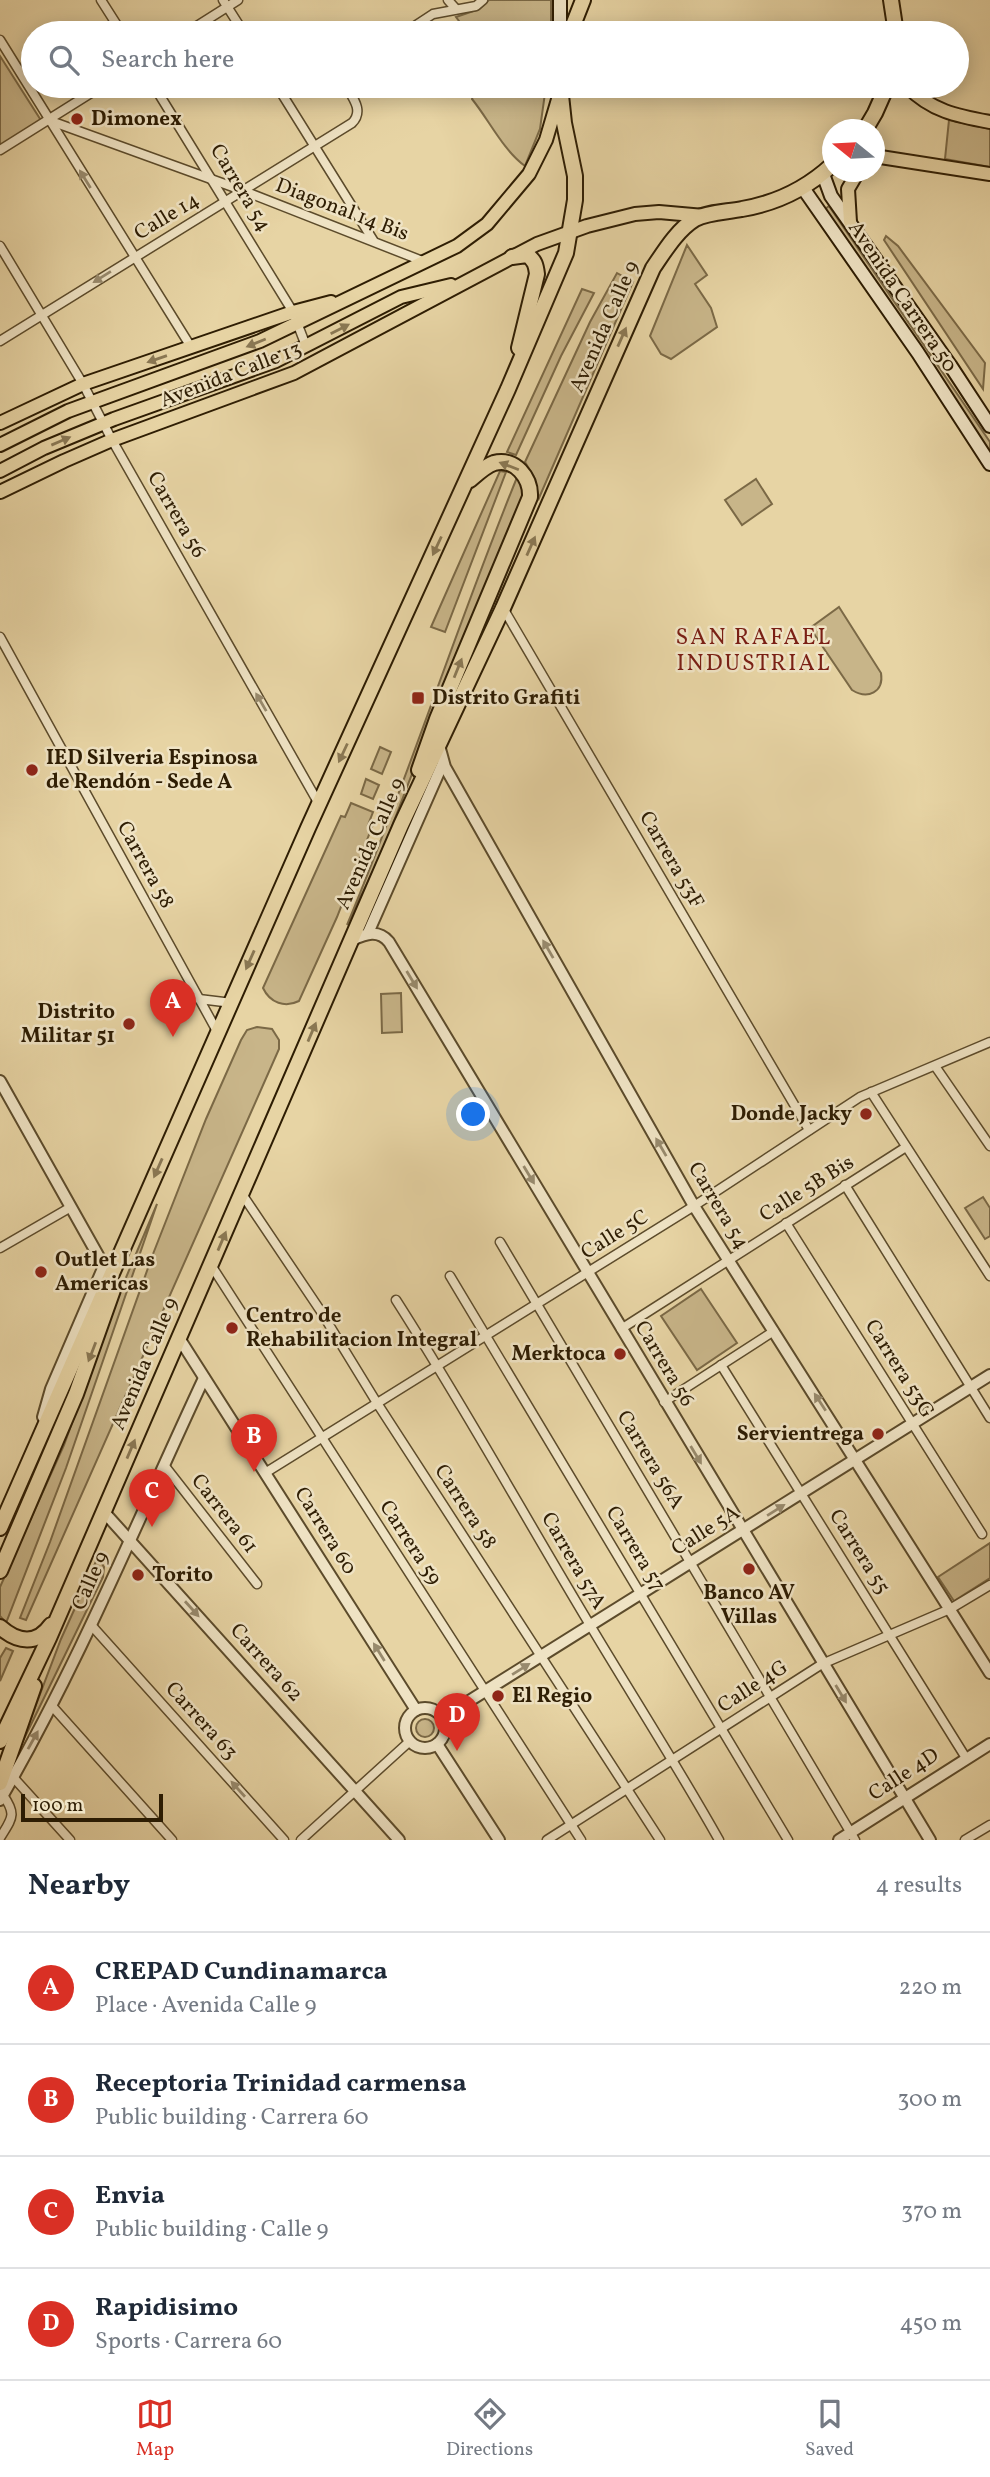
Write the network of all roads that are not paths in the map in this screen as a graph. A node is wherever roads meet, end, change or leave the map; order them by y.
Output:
1 (101, 0) edge
2 (238, 0) edge
3 (449, 0) edge
4 (483, 0) edge
5 (560, 0) edge
6 (573, 0) edge
7 (583, 0) edge
8 (891, 0) edge
9 (225, 3) edge
10 (456, 9) junction
11 (114, 21) edge
12 (202, 21) edge
13 (236, 21) edge
14 (422, 21) edge
15 (561, 21) edge
16 (566, 21) edge
17 (575, 21) edge
18 (894, 21) edge
19 (0, 40) edge
20 (21, 75) edge
21 (35, 98) edge
22 (83, 98) edge
23 (162, 98) edge
24 (284, 98) edge
25 (353, 98) edge
26 (558, 98) edge
27 (561, 98) edge
28 (881, 98) edge
29 (919, 98) edge
30 (870, 119) edge
31 (48, 120) junction
32 (990, 122) edge
33 (314, 146) junction
34 (0, 149) edge
35 (885, 157) edge
36 (899, 159) junction
37 (885, 161) edge
38 (822, 174) edge
39 (990, 174) edge
40 (213, 180) junction
41 (829, 182) edge
42 (852, 182) edge
43 (803, 188) junction
44 (244, 191) junction
45 (227, 202) junction
46 (704, 216) junction
47 (850, 222) junction
48 (570, 231) junction
49 (373, 240) junction
50 (0, 246) edge
51 (134, 257) junction
52 (512, 257) junction
53 (425, 262) junction
54 (469, 280) junction
55 (42, 315) junction
56 (295, 318) junction
57 (0, 341) edge
58 (306, 346) junction
59 (191, 347) junction
60 (83, 384) junction
61 (508, 390) junction
62 (181, 395) junction
63 (92, 402) junction
64 (216, 403) junction
65 (990, 421) edge
66 (0, 423) edge
67 (103, 424) junction
68 (111, 440) junction
69 (0, 445) edge
70 (990, 464) edge
71 (0, 471) edge
72 (466, 484) junction
73 (0, 492) edge
74 (503, 608) junction
75 (0, 637) edge
76 (439, 745) junction
77 (443, 763) junction
78 (319, 804) junction
79 (401, 825) junction
80 (368, 933) junction
81 (352, 940) junction
82 (199, 999) junction
83 (232, 1003) junction
84 (218, 1033) junction
85 (990, 1042) edge
86 (935, 1066) junction
87 (0, 1081) edge
88 (871, 1092) junction
89 (808, 1130) junction
90 (990, 1146) edge
91 (906, 1147) junction
92 (845, 1185) junction
93 (242, 1194) junction
94 (694, 1206) junction
95 (71, 1207) junction
96 (137, 1217) junction
97 (786, 1223) junction
98 (500, 1242) dead end
99 (0, 1248) edge
100 (728, 1259) junction
101 (211, 1265) junction
102 (104, 1266) junction
103 (587, 1273) junction
104 (450, 1276) dead end
105 (990, 1276) edge
106 (396, 1300) dead end
107 (537, 1304) junction
108 (621, 1329) junction
109 (774, 1331) junction
110 (487, 1335) junction
111 (179, 1338) junction
112 (722, 1365) junction
113 (438, 1366) junction
114 (990, 1375) edge
115 (204, 1377) junction
116 (970, 1387) junction
117 (664, 1402) junction
118 (377, 1404) junction
119 (990, 1418) edge
120 (913, 1423) junction
121 (322, 1438) junction
122 (36, 1446) junction
123 (856, 1460) junction
124 (164, 1465) junction
125 (265, 1473) junction
126 (802, 1493) junction
127 (104, 1512) junction
128 (2, 1519) edge
129 (742, 1531) junction
130 (982, 1534) dead end
131 (130, 1541) junction
132 (691, 1563) junction
133 (0, 1571) edge
134 (257, 1584) dead end
135 (990, 1585) edge
136 (642, 1594) junction
137 (64, 1604) junction
138 (950, 1609) junction
139 (590, 1625) junction
140 (92, 1626) junction
141 (0, 1627) edge
142 (888, 1634) junction
143 (49, 1638) junction
144 (541, 1656) junction
145 (822, 1664) junction
146 (988, 1667) edge
147 (484, 1691) junction
148 (771, 1696) junction
149 (52, 1706) junction
150 (416, 1710) junction
151 (442, 1718) junction
152 (720, 1729) junction
153 (0, 1741) edge
154 (410, 1741) junction
155 (437, 1744) junction
156 (990, 1744) edge
157 (967, 1758) junction
158 (674, 1759) junction
159 (4, 1788) edge
160 (628, 1789) junction
161 (355, 1791) junction
162 (904, 1797) junction
163 (571, 1825) junction
164 (990, 1825) edge
165 (853, 1836) edge
166 (0, 1838) edge
167 (71, 1840) edge
168 (172, 1840) edge
169 (284, 1840) edge
170 (301, 1840) edge
171 (399, 1840) edge
172 (499, 1840) edge
173 (547, 1840) edge
174 (581, 1840) edge
175 (660, 1840) edge
176 (719, 1840) edge
177 (788, 1840) edge
178 (839, 1840) edge
179 (930, 1840) edge
180 (965, 1840) edge

1 - 11 street
2 - 9 street
3 - 10 street
4 - 10 street
5 - 15 main road
6 - 16 highway
7 - 17 highway
8 - 18 highway
9 - 12 street
9 - 13 street
10 - 14 street
19 - 20 street
21 - 31 street
22 - 31 street
23 - 40 street, Carrera 54
24 - 33 street
25 - 33 street, Calle 14
26 - 53 main road, Avenida Calle 13
27 - 48 highway
28 - 30 highway
29 - 32 main road
31 - 34 street
31 - 40 street, Diagonal 14 Bis
51 -> 31 street
33 - 44 street, Calle 14
33 - 49 street
35 - 36 main road
36 - 37 main road
36 - 39 main road
38 - 43 highway, Avenida Calle 9
40 - 44 street, Diagonal 14 Bis
40 - 45 street, Carrera 54
41 - 47 main road, Avenida Carrera 50
42 - 47 main road
43 - 46 highway, Avenida Calle 9
43 - 70 main road, Avenida Carrera 50
44 - 45 street, Calle 14
44 - 49 street, Diagonal 14 Bis
45 - 51 street, Calle 14
45 - 56 street, Carrera 54
46 - 48 main road, Avenida Calle 13
74 -> 46 highway, Avenida Calle 9
47 - 65 main road, Avenida Carrera 50
48 - 52 main road, Avenida Calle 13
48 - 61 highway
49 - 53 street, Diagonal 14 Bis
50 - 55 street, Carrera 56
51 -> 55 street, Calle 14
51 - 59 street
52 - 54 main road, Avenida Calle 13
52 - 61 highway
53 - 56 main road, Avenida Calle 13
58 -> 54 main road, Avenida Calle 13
54 - 64 main road, Avenida Calle 13
55 - 57 street, Calle 14
55 - 60 street, Carrera 56
56 - 58 street, Carrera 54
56 - 59 main road, Avenida Calle 13
56 -> 63 main road, Avenida Calle 13
58 - 62 main road, Avenida Calle 13
59 -> 60 main road, Avenida Calle 13
60 - 63 street, Carrera 56
60 - 66 main road, Avenida Calle 13
61 - 72 highway
62 - 64 main road
62 - 67 main road, Avenida Calle 13
63 - 67 street, Carrera 56
63 - 69 main road, Avenida Calle 13
64 - 68 main road, Avenida Calle 13
67 - 68 street, Carrera 56
71 -> 67 main road, Avenida Calle 13
68 - 73 main road, Avenida Calle 13
78 -> 68 street, Carrera 56
72 -> 78 highway
79 -> 72 highway
74 - 76 highway, Avenida Calle 9
74 - 89 street, Carrera 53F
75 - 82 street, Carrera 58
76 - 77 street, Carrera 54
76 - 79 highway, Avenida Calle 9
77 - 80 street
94 -> 77 street, Carrera 54
78 -> 83 highway
79 - 81 highway, Avenida Calle 9
80 - 81 street
80 -> 103 street, Carrera 56
93 -> 81 highway, Avenida Calle 9
82 - 83 street
82 - 84 street, Carrera 58
83 - 84 highway
84 -> 96 highway
85 - 86 street, Calle 5C
86 - 88 street, Calle 5C
86 - 90 street
87 - 95 street
88 - 89 street, Calle 5C
88 - 91 street
89 - 94 street, Calle 5C
91 - 92 street, Calle 5B Bis
91 - 105 street
92 - 97 street, Calle 5B Bis
92 - 116 street
101 -> 93 highway, Avenida Calle 9
93 - 118 street, Carrera 58
94 - 100 street, Carrera 54
94 - 103 street, Calle 5C
95 - 99 street
95 - 102 street
96 - 102 highway
96 - 122 highway
96 -> 133 highway
97 - 100 street, Calle 5B Bis
97 - 120 street, Carrera 53G
98 - 107 street, Carrera 56A
100 - 108 street, Calle 5B Bis
100 - 109 street, Carrera 54
101 - 111 highway, Avenida Calle 9
101 - 121 street, Carrera 59
102 - 122 street
103 - 107 street, Calle 5C
103 - 108 street, Carrera 56
104 - 110 street, Carrera 57
106 - 113 street, Carrera 57A
107 - 110 street, Calle 5C
107 - 132 street, Carrera 56A
108 - 117 street, Carrera 56
109 - 112 street
123 -> 109 street, Carrera 54
110 - 113 street, Calle 5C
110 - 136 street, Carrera 57
111 - 115 street, Carrera 60
127 -> 111 highway, Avenida Calle 9
112 - 117 street
112 - 126 street, Carrera 55
113 - 118 street, Calle 5C
113 - 139 street, Carrera 57A
114 - 116 street, Calle 5A
115 - 124 street, Calle 9
115 - 125 street, Carrera 60
116 - 119 street
116 - 120 street, Calle 5A
117 -> 129 street, Carrera 56
118 - 121 street, Calle 5C
118 - 144 street, Carrera 58
120 - 123 street, Calle 5A
120 - 130 street, Carrera 53G
121 - 125 street, Calle 5C
121 - 147 street, Carrera 59
122 - 128 highway
123 - 126 street, Calle 5A
123 - 138 street, Carrera 54
124 - 131 street, Calle 9
124 - 134 street, Carrera 61
150 -> 125 street, Carrera 60
129 -> 126 street, Calle 5A
126 - 142 street, Carrera 55
127 - 131 street, Carrera 62
127 - 137 highway, Avenida Calle 9
129 - 132 street, Calle 5A
129 - 145 street, Carrera 56
131 - 140 street, Calle 9
131 -> 161 street, Carrera 62
132 - 136 street, Calle 5A
132 - 148 street, Carrera 56A
135 - 138 street, Calle 4G
136 - 139 street, Calle 5A
136 - 152 street, Carrera 57
137 - 141 highway
137 - 143 highway, Avenida Calle 9
138 - 142 street, Calle 4G
138 - 146 street, Carrera 54
139 - 144 street, Calle 5A
139 - 158 street, Carrera 57A
140 - 149 street, Calle 9
169 -> 140 street, Carrera 63
142 - 145 street, Calle 4G
142 - 157 street, Carrera 55
143 - 153 highway, Avenida Calle 9
143 - 159 highway, Avenida Calle 9
147 -> 144 street, Calle 5A
144 - 160 street, Carrera 58
145 - 148 street, Calle 4G
145 -> 162 street, Carrera 56
147 - 151 street, Calle 5A
147 - 163 street, Carrera 59
148 - 152 street, Calle 4G
148 - 165 street, Carrera 56A
159 -> 149 street, Calle 9
149 - 168 street
150 - 151 street
150 - 154 street
151 - 155 street
152 - 158 street, Calle 4G
152 - 177 street, Carrera 57
154 - 155 street
154 - 161 street
155 - 172 street
156 - 157 street, Calle 4D
157 - 162 street, Calle 4D
158 - 160 street, Calle 4G
158 - 176 street, Carrera 57A
159 - 166 street
159 - 167 street
160 - 163 street, Calle 4G
160 - 175 street, Carrera 58
161 - 170 street
161 - 171 street, Carrera 62
162 - 165 street, Calle 4D
162 - 179 street, Carrera 56
163 - 173 street, Calle 4G
163 - 174 street, Carrera 59
164 - 180 street
165 - 178 street, Calle 4D

